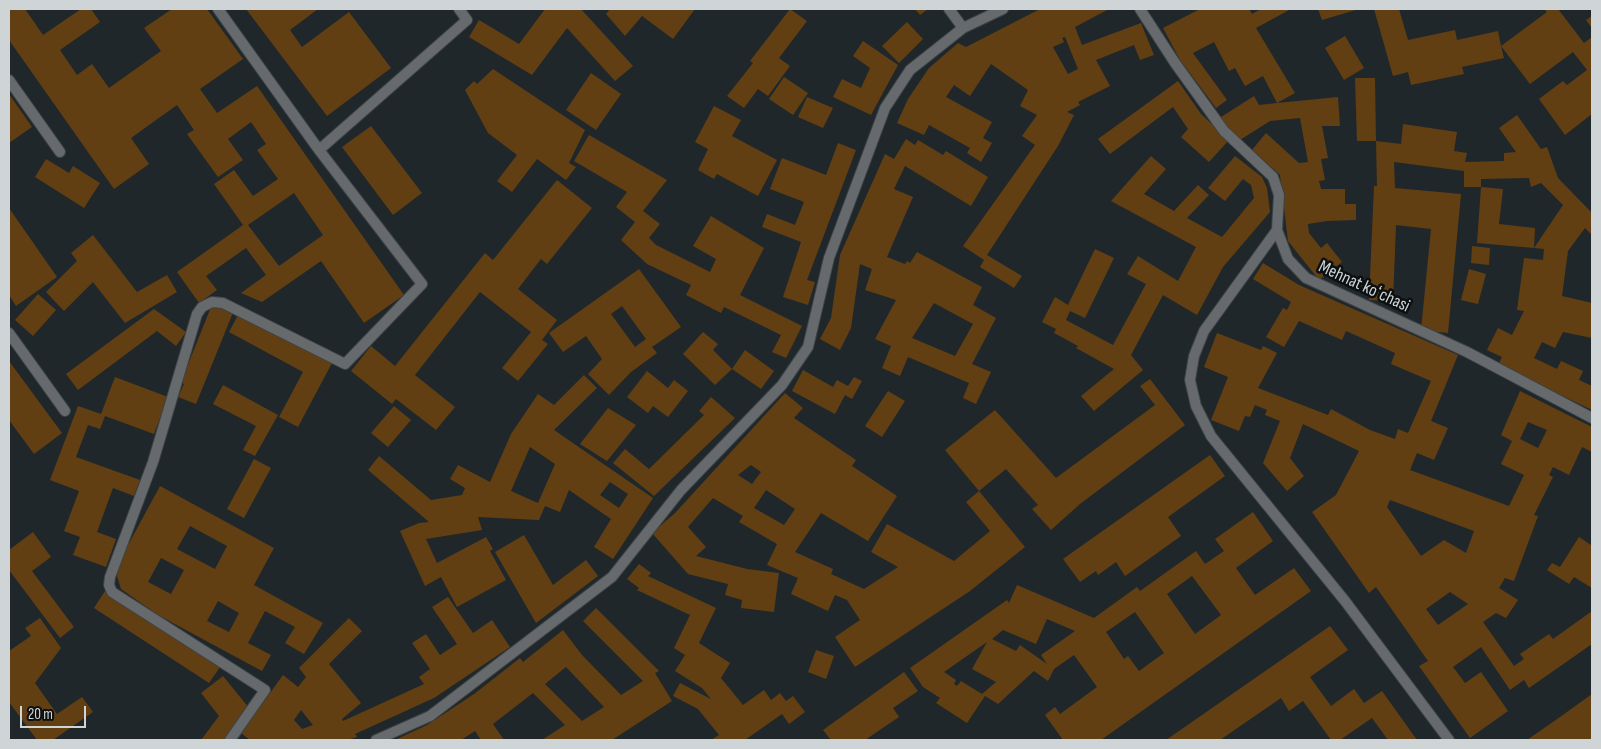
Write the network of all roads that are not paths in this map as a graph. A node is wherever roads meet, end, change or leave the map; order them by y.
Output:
1 (218, 9) edge
2 (459, 9) edge
3 (949, 9) edge
4 (1003, 9) edge
5 (1140, 9) edge
6 (963, 28) junction
7 (9, 80) edge
8 (319, 150) junction
9 (60, 152) dead end
10 (1277, 230) junction
11 (9, 333) edge
12 (65, 411) dead end
13 (1592, 418) edge
14 (230, 740) edge
15 (376, 740) edge
16 (1449, 740) edge

1 - 8 street
2 - 8 street
3 - 6 street
4 - 6 street
5 - 10 street, Mehnat koʻchasi
6 - 15 street
7 - 9 street
8 - 14 street
10 - 13 street, Mehnat koʻchasi
10 - 16 street
11 - 12 street

